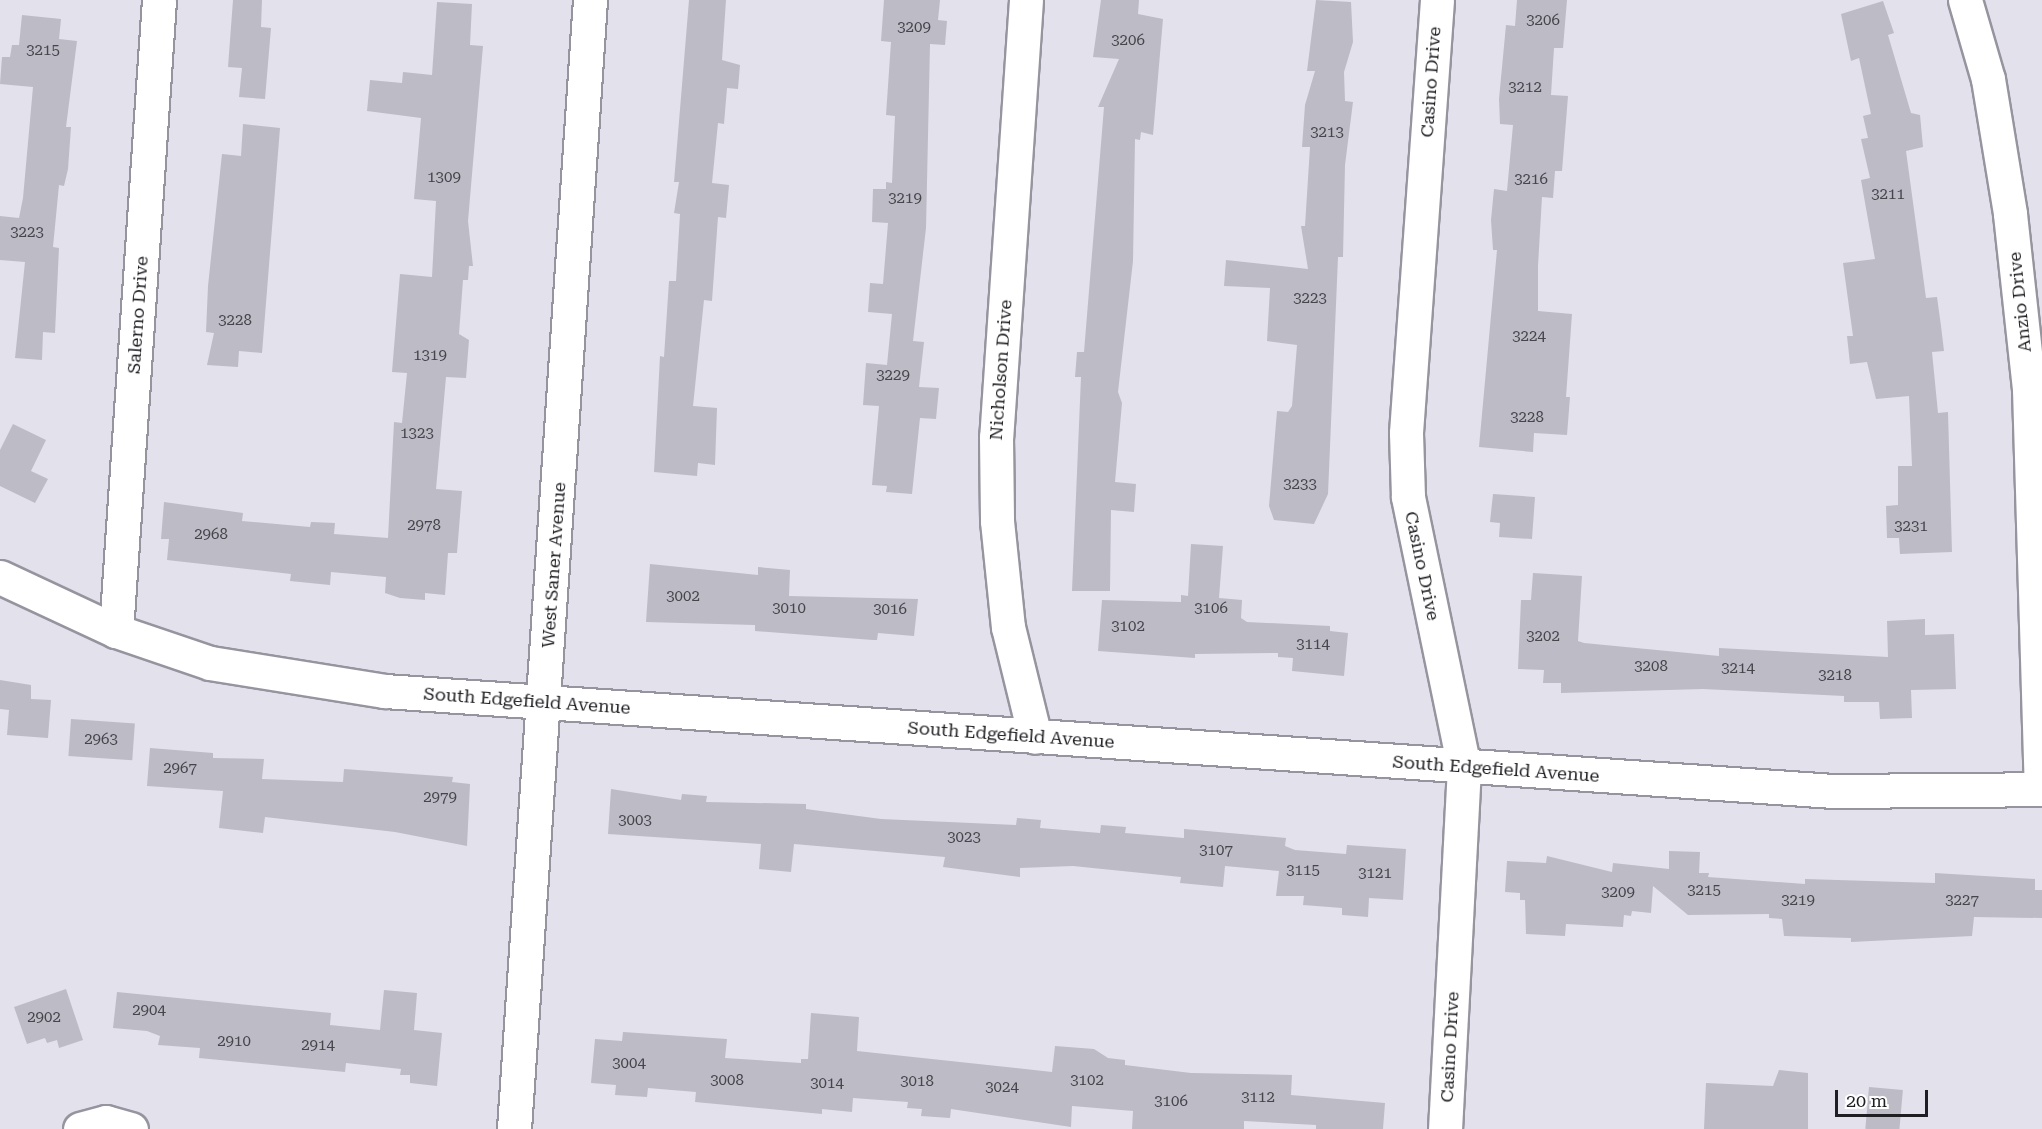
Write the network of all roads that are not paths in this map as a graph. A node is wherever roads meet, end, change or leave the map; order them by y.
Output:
1 (159, 0) edge
2 (590, 0) edge
3 (1026, 0) edge
4 (1437, 0) edge
5 (1965, 0) edge
6 (0, 577) edge
7 (117, 631) junction
8 (545, 701) junction
9 (1035, 737) junction
10 (1464, 767) junction
11 (2042, 789) edge
12 (80, 1129) edge
13 (131, 1129) edge
14 (514, 1129) edge
15 (1445, 1129) edge

1 - 7 street, Salerno Drive
2 - 8 street, West Saner Avenue
3 - 9 street, Nicholson Drive
4 - 10 street, Casino Drive
5 - 11 street, Anzio Drive
6 - 7 street, South Edgefield Avenue
7 - 8 street, South Edgefield Avenue
8 - 9 street, South Edgefield Avenue
8 - 14 street, West Saner Avenue
9 - 10 street, South Edgefield Avenue
10 - 11 street, South Edgefield Avenue
10 - 15 street, Casino Drive
12 - 13 street

